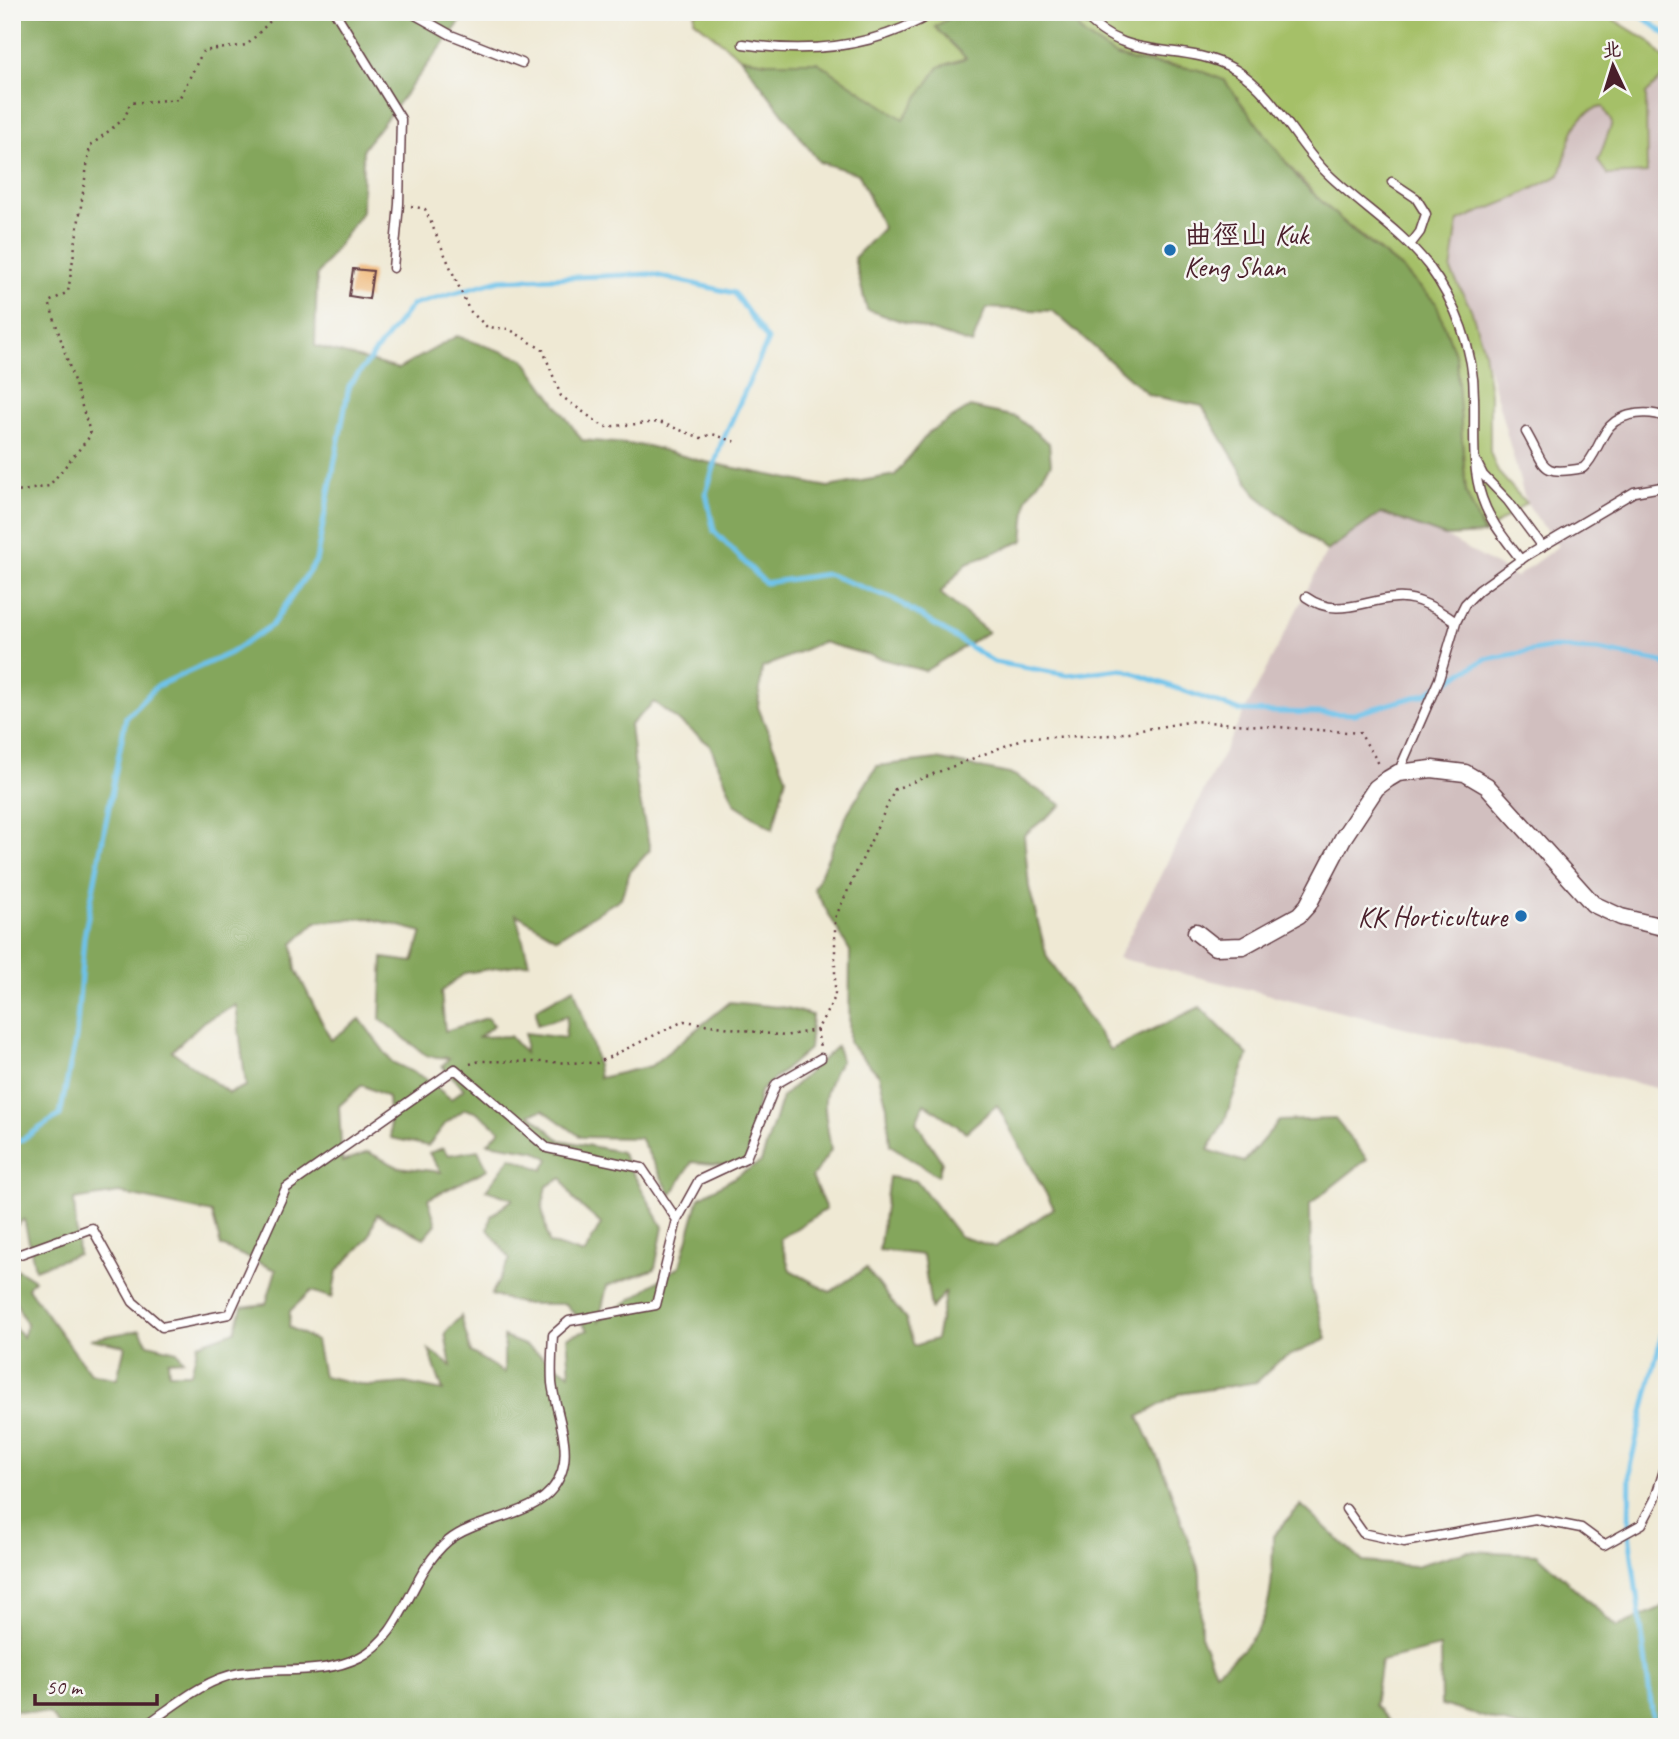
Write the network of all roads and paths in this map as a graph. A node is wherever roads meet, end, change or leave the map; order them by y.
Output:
1 (279, 12) edge
2 (335, 12) edge
3 (410, 12) edge
4 (933, 12) edge
5 (1082, 12) edge
6 (743, 44) dead end
7 (522, 63) dead end
8 (1392, 182) dead end
9 (400, 204) junction
10 (1410, 245) junction
11 (393, 268) dead end
12 (1667, 418) edge
13 (1526, 432) dead end
14 (740, 443) dead end
15 (1475, 450) junction
16 (1667, 486) edge
17 (12, 493) edge
18 (1542, 547) junction
19 (1521, 560) junction
20 (1306, 597) dead end
21 (1456, 622) junction
22 (1393, 776) junction
23 (1667, 928) edge
24 (1196, 932) dead end
25 (817, 1030) junction
26 (821, 1058) joint
27 (455, 1069) junction
28 (677, 1220) junction
29 (12, 1257) edge
30 (1667, 1461) edge
31 (1346, 1509) dead end
32 (143, 1727) edge

1 - 17 path
2 - 9 lane
3 - 7 lane
4 - 6 lane
5 - 10 lane
8 - 10 lane
9 - 11 lane
9 - 14 path
10 - 15 lane
12 - 13 lane
15 - 18 lane
15 - 19 lane
16 - 18 lane
18 - 19 lane
19 - 21 lane
20 - 21 lane
21 - 22 lane
22 - 23 street
22 - 24 street
22 - 25 path
25 - 26 path
25 - 27 path
26 - 28 lane
27 - 28 lane
27 - 29 lane
28 - 32 lane
30 - 31 lane

